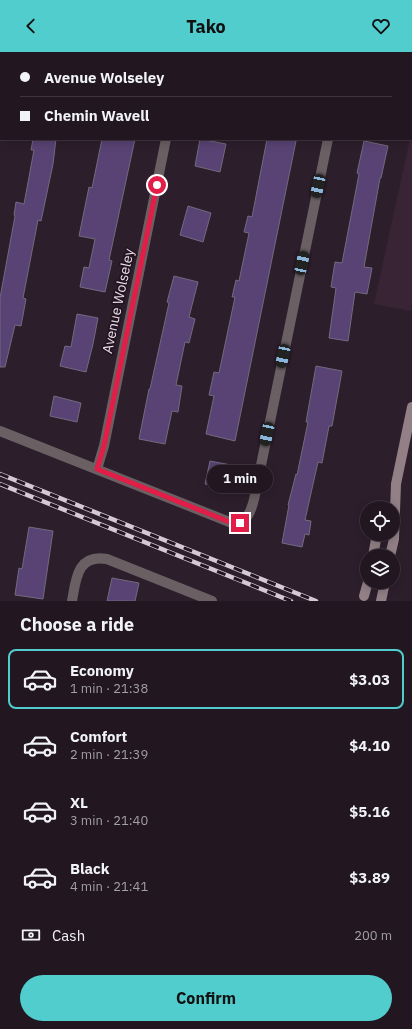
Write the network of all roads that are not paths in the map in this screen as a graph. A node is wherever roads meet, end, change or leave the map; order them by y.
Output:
1 (166, 140) edge
2 (328, 140) edge
3 (412, 407) edge
4 (0, 431) edge
5 (97, 469) junction
6 (396, 484) junction
7 (390, 501) edge
8 (392, 549) edge
9 (366, 589) edge
10 (384, 589) edge
11 (364, 596) dead end
12 (72, 601) edge
13 (212, 601) edge
14 (381, 601) edge

1 - 5 street, Avenue Wolseley
2 - 5 street
3 - 6 street
4 - 5 street
6 - 7 street
6 - 8 street
9 - 11 street
10 - 14 street
12 - 13 street

